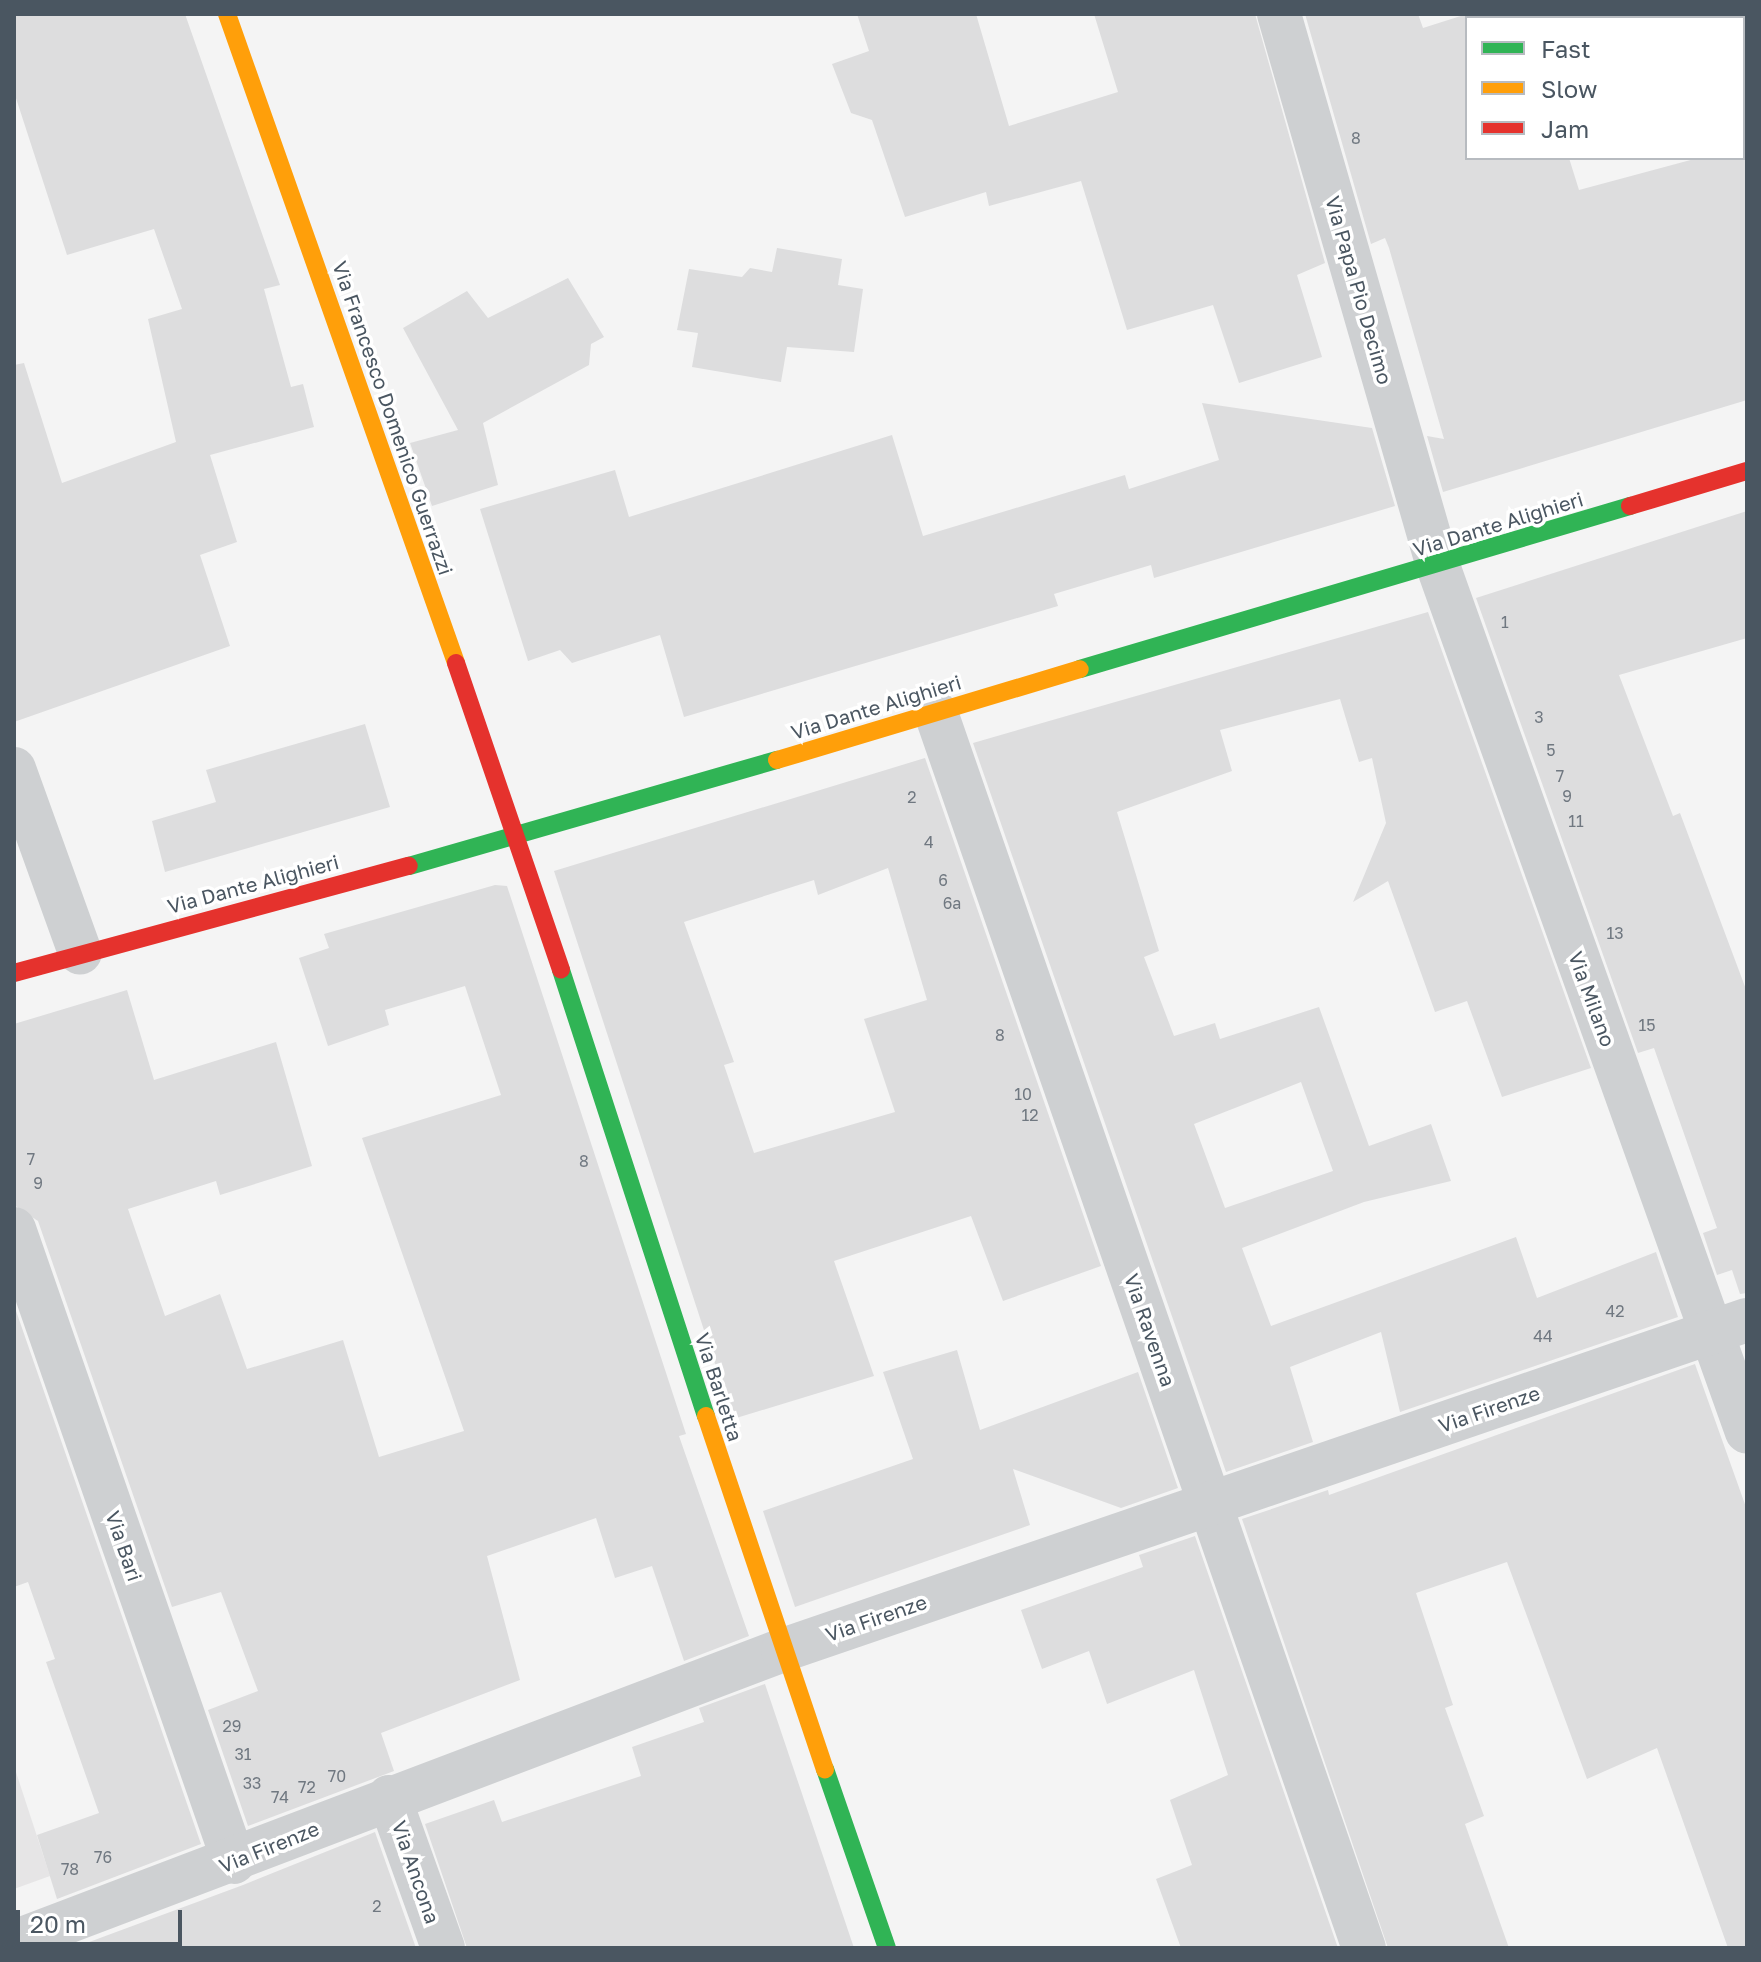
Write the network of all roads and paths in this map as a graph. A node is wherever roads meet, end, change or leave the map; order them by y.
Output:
1 (227, 14) edge
2 (1279, 14) edge
3 (1747, 471) edge
4 (1438, 566) junction
5 (936, 713) junction
6 (14, 769) edge
7 (517, 837) junction
8 (80, 952) junction
9 (14, 973) edge
10 (14, 1229) edge
11 (1729, 1327) edge
12 (1747, 1432) edge
13 (1210, 1502) junction
14 (783, 1650) junction
15 (389, 1797) junction
16 (234, 1862) junction
17 (14, 1942) edge
18 (443, 1948) edge
19 (887, 1948) edge
20 (1364, 1948) edge

1 - 7 street, Via Francesco Domenico Guerrazzi
2 - 4 street, Via Papa Pio Decimo
3 - 4 street, Via Dante Alighieri
4 - 5 street, Via Dante Alighieri
4 - 11 street, Via Milano
5 - 7 street, Via Dante Alighieri
5 - 13 street, Via Ravenna
6 - 8 street
7 - 8 street, Via Dante Alighieri
7 - 14 street, Via Barletta
8 - 9 street, Via Dante Alighieri
10 - 16 street, Via Bari
11 - 12 street, Via Milano
11 - 13 street, Via Firenze
13 - 14 street, Via Firenze
13 - 20 street, Via Ravenna
14 - 15 street, Via Firenze
14 - 19 street, Via Barletta
15 - 16 street, Via Firenze
15 - 18 street, Via Ancona
16 - 17 street, Via Firenze

